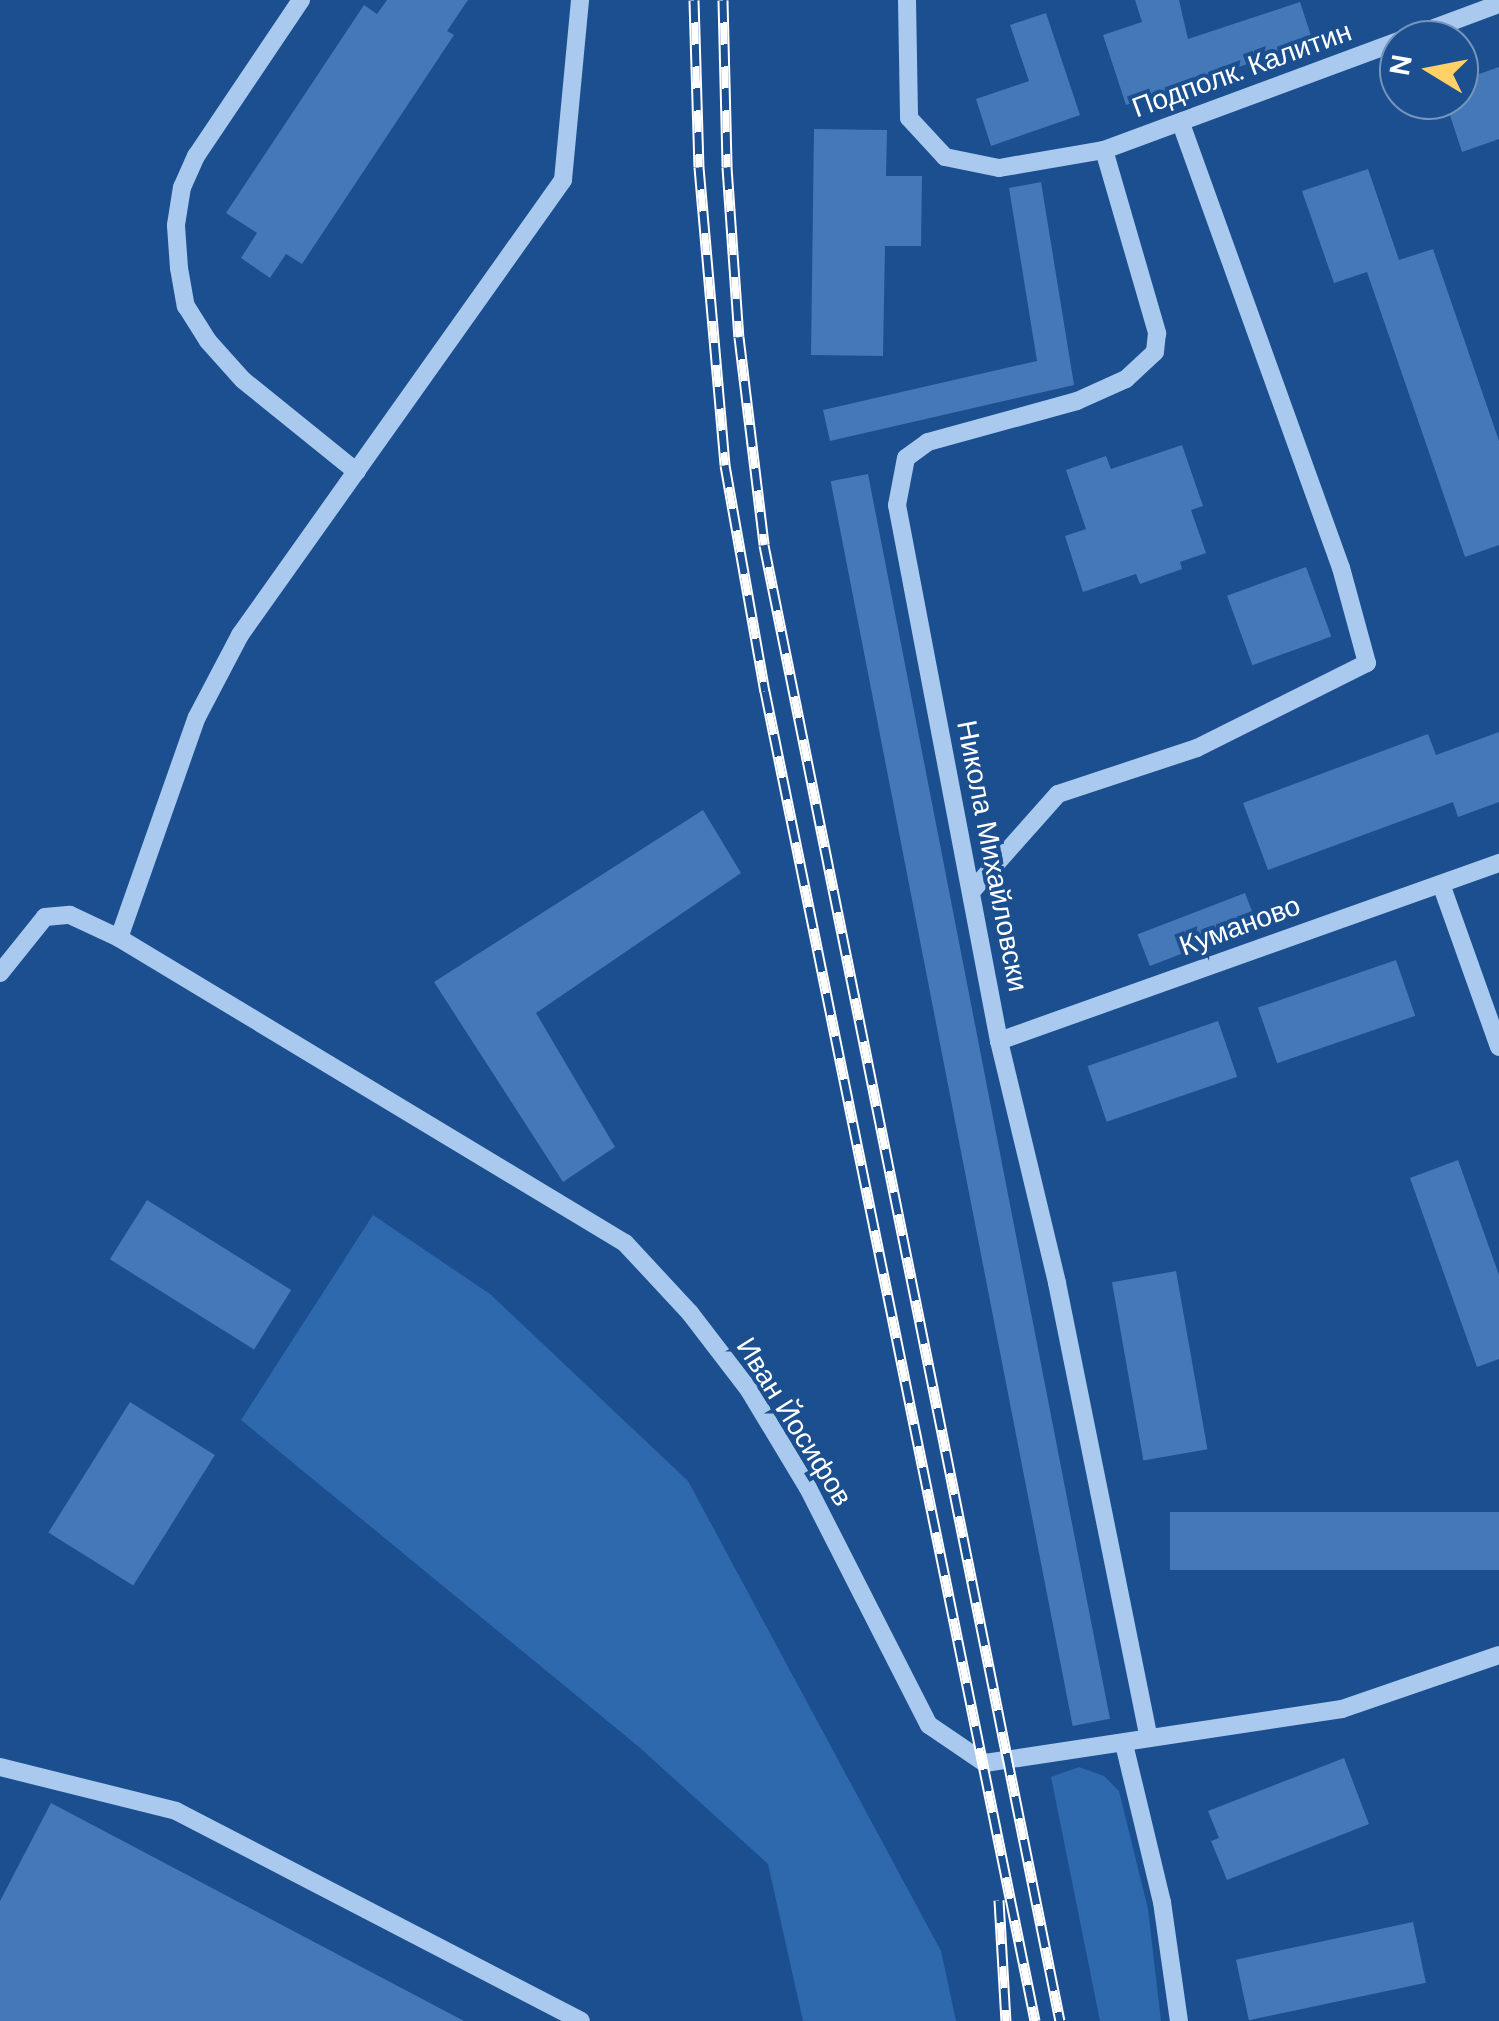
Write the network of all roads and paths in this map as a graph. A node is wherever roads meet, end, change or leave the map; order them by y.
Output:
1 (301, 0) edge
2 (580, 0) edge
3 (907, 0) edge
4 (1499, 4) edge
5 (1455, 20) edge
6 (1379, 48) edge
7 (1180, 122) junction
8 (1104, 150) junction
9 (357, 472) junction
10 (1499, 863) edge
11 (1441, 884) junction
12 (971, 892) junction
13 (119, 938) junction
14 (0, 974) edge
15 (999, 1041) junction
16 (1499, 1047) edge
17 (1499, 1654) edge
18 (1149, 1738) junction
19 (1124, 1744) junction
20 (0, 1767) edge
21 (581, 2021) edge
22 (1179, 2021) edge

1 - 9 street
2 - 9 street
3 - 8 street, Подполк. Калитин
4 - 5 street, Подполк. Калитин
6 - 7 street, Подполк. Калитин
7 - 8 street, Подполк. Калитин
7 - 12 street
8 - 12 street, Никола Михайловски
9 - 13 street
10 - 11 street, Куманово
11 - 15 street, Куманово
11 - 16 street
12 - 15 street, Никола Михайловски
13 - 14 street, Иван Йосифов
13 - 19 street, Иван Йосифов
15 - 18 street, Никола Михайловски
17 - 18 street, Иван Йосифов
18 - 19 street, Иван Йосифов
19 - 22 street
20 - 21 street

